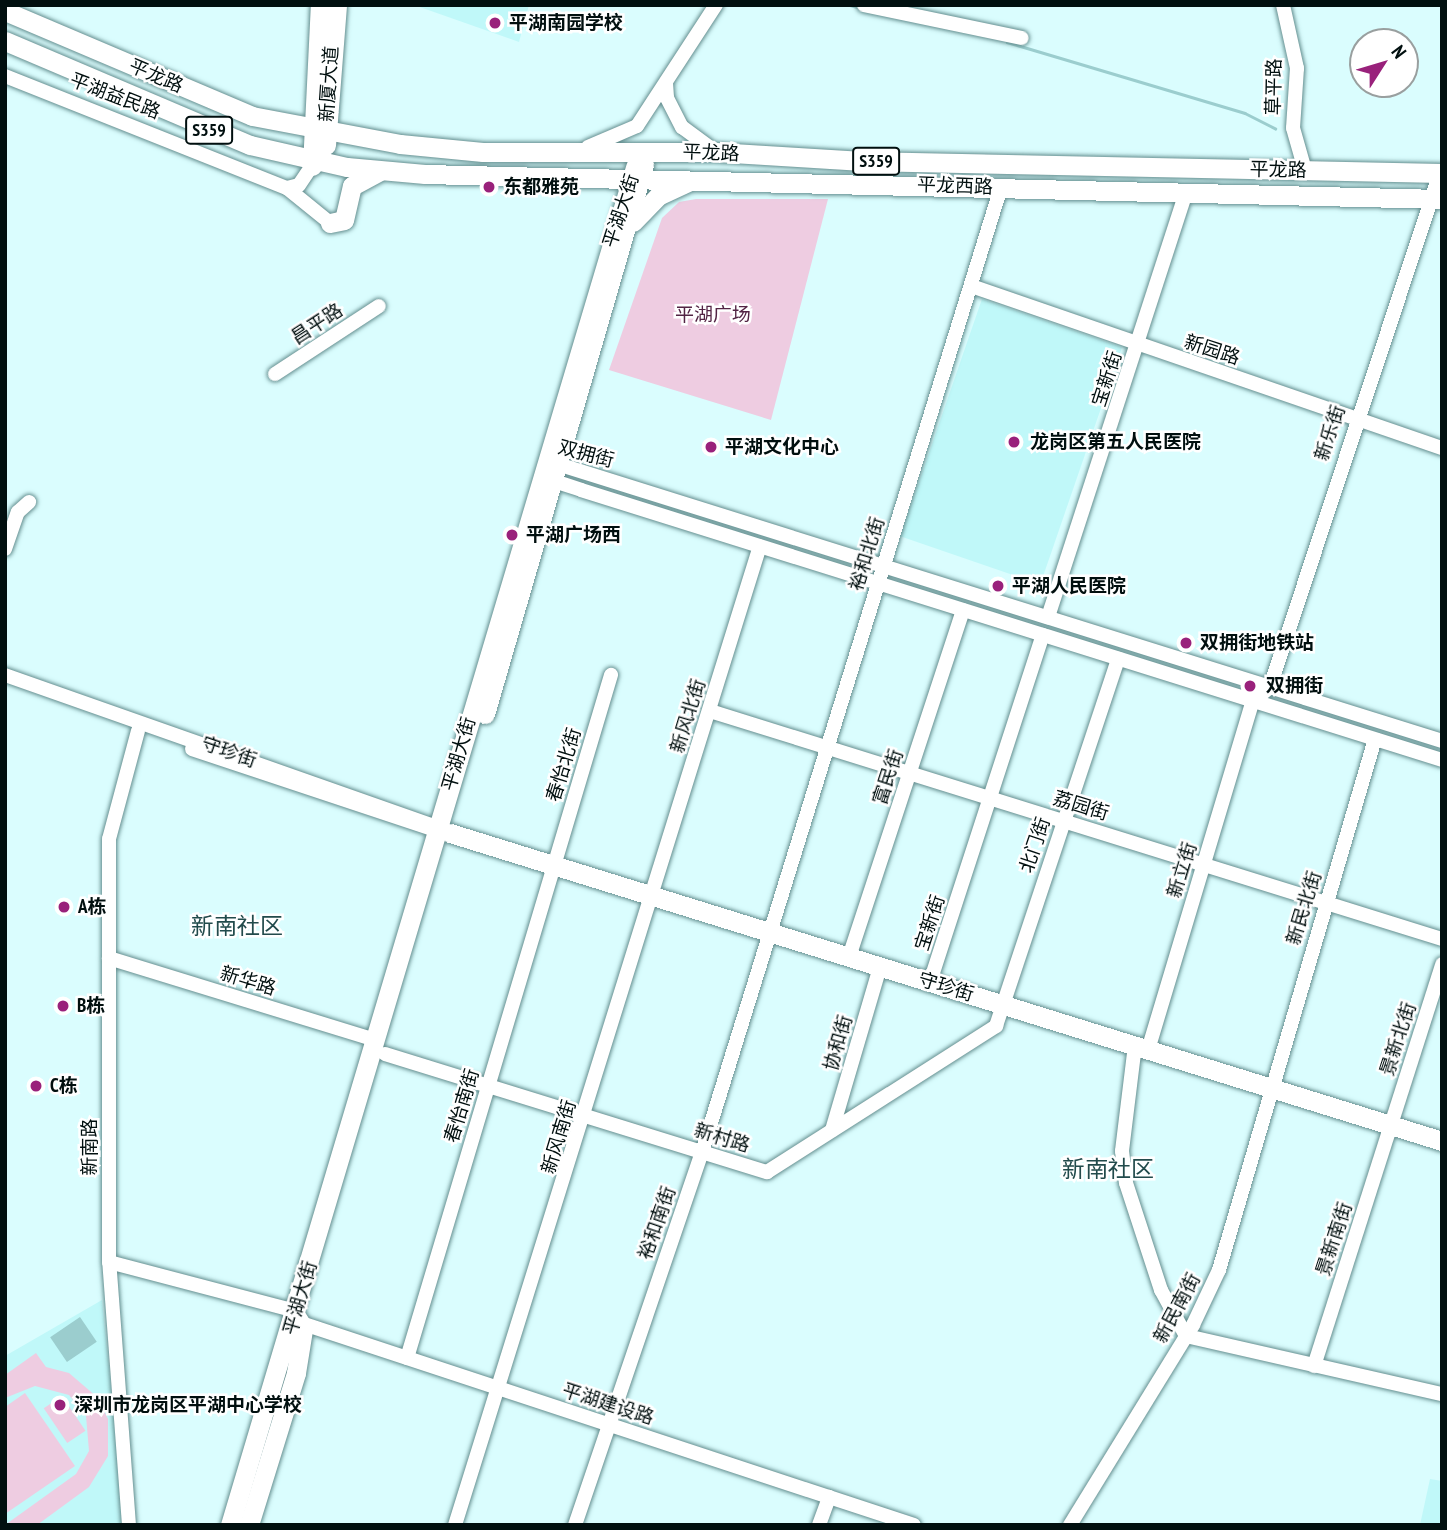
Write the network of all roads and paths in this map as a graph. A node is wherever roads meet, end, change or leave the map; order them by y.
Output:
1 (320, 5) edge
2 (337, 5) edge
3 (716, 5) edge
4 (864, 5) edge
5 (1283, 5) edge
6 (5, 11) edge
7 (1022, 38) dead end
8 (5, 41) edge
9 (5, 76) edge
10 (666, 83) junction
11 (319, 131) junction
12 (577, 150) junction
13 (645, 151) junction
14 (716, 152) junction
15 (317, 163) junction
16 (1305, 170) junction
17 (381, 171) junction
18 (1441, 173) edge
19 (425, 174) joint
20 (636, 177) junction
21 (702, 179) junction
22 (1001, 187) junction
23 (287, 188) junction
24 (1186, 192) junction
25 (1435, 199) edge
26 (337, 222) joint
27 (629, 228) junction
28 (971, 286) junction
29 (379, 306) dead end
30 (1138, 346) junction
31 (275, 374) dead end
32 (1356, 417) junction
33 (1442, 448) edge
34 (553, 468) junction
35 (17, 507) edge
36 (760, 547) junction
37 (5, 549) edge
38 (884, 566) junction
39 (878, 583) junction
40 (963, 610) junction
41 (1048, 618) junction
42 (1042, 635) junction
43 (1118, 659) junction
44 (5, 675) edge
45 (611, 675) dead end
46 (5, 685) edge
47 (1270, 687) junction
48 (1253, 701) junction
49 (710, 711) junction
50 (138, 731) junction
51 (1375, 739) junction
52 (1442, 741) edge
53 (827, 747) junction
54 (1442, 760) edge
55 (909, 773) junction
56 (990, 798) junction
57 (1064, 821) junction
58 (442, 830) junction
59 (1204, 865) junction
60 (554, 866) junction
61 (653, 896) junction
62 (1326, 903) junction
63 (770, 932) junction
64 (1442, 939) edge
65 (849, 957) junction
66 (109, 958) junction
67 (1442, 964) edge
68 (880, 967) junction
69 (930, 982) junction
70 (1002, 1004) junction
71 (380, 1047) junction
72 (1141, 1047) junction
73 (488, 1086) junction
74 (1269, 1087) junction
75 (586, 1116) junction
76 (1390, 1125) junction
77 (832, 1130) junction
78 (1442, 1141) edge
79 (702, 1152) junction
80 (109, 1262) junction
81 (300, 1317) junction
82 (1186, 1336) junction
83 (407, 1358) junction
84 (1314, 1366) junction
85 (502, 1389) junction
86 (1442, 1394) edge
87 (609, 1424) junction
88 (829, 1497) junction
89 (129, 1525) edge
90 (230, 1525) edge
91 (249, 1525) edge
92 (455, 1525) edge
93 (575, 1525) edge
94 (819, 1525) edge
95 (914, 1525) edge
96 (1070, 1525) edge

1 - 11 main road, 新厦大道
2 - 11 main road, 新厦大道
3 - 10 street
4 - 7 street
5 - 16 street, 草平路
6 - 11 main road, 平龙路 / S359
8 - 15 main road, 平龙路 / S359
9 - 23 street, 平湖益民路
10 - 12 street
10 - 14 street
11 - 12 main road, 平龙路 / S359
11 - 15 main road, 新厦大道
12 - 13 main road, 平龙路 / S359
13 - 14 main road, 平龙路 / S359
13 - 20 main road, 平湖大街
14 - 16 main road, 平龙路 / S359
15 - 17 main road, 平龙路 / S359
15 - 23 street
16 - 18 main road, 平龙路 / S359
17 - 19 main road, 平龙路 / S359
17 - 26 main road
18 - 25 street, 新乐街
19 - 20 main road, 平龙西路 / S359
20 - 21 main road, 平龙西路 / S359
20 - 27 main road, 平湖大街
20 - 34 main road, 平湖大街
21 - 22 main road, 平龙西路 / S359
21 - 27 main road
22 - 24 main road, 平龙西路 / S359
22 - 28 street, 裕和北街
23 - 26 street, 平湖益民路
24 - 25 main road, 平龙西路 / S359
24 - 30 street, 宝新街
25 - 32 street, 新乐街
27 - 34 main road, 平湖大街
28 - 30 street, 新园路
28 - 38 street, 裕和北街
29 - 31 street, 昌平路
30 - 32 street, 新园路
30 - 41 street, 宝新街
32 - 33 street, 新园路
32 - 47 street, 新乐街
34 - 36 street, 双拥街
34 - 38 street, 双拥街
34 - 58 main road, 平湖大街
35 - 37 street
36 - 39 street, 双拥街
36 - 49 street, 新风北街
38 - 39 street, 裕和北街
38 - 41 street, 双拥街
39 - 40 street, 双拥街
39 - 53 street, 裕和北街
40 - 42 street, 双拥街
40 - 55 street, 富民街
41 - 47 street, 双拥街
42 - 43 street, 双拥街
42 - 56 street, 宝新街
43 - 48 street, 双拥街
43 - 57 street, 北门街
44 - 58 street, 守珍街
45 - 60 street, 春怡北街
46 - 50 street, 守珍街
47 - 48 street
47 - 52 street, 双拥街
48 - 51 street, 双拥街
48 - 59 street, 新立街
49 - 53 street, 荔园街
49 - 61 street, 新风北街
50 - 58 street, 守珍街
50 - 66 street, 新南路
51 - 54 street, 双拥街
51 - 62 street, 新民北街
53 - 55 street, 荔园街
53 - 63 street, 裕和北街
55 - 56 street, 荔园街
55 - 65 street, 富民街
56 - 57 street, 荔园街
56 - 69 street, 宝新街
57 - 59 street, 荔园街
57 - 70 street, 北门街
58 - 60 main road, 守珍街
58 - 71 main road, 平湖大街
59 - 62 street, 荔园街
59 - 72 street, 新立街
60 - 61 main road, 守珍街
60 - 73 street, 春怡南街
61 - 63 main road, 守珍街
61 - 75 street, 新风南街
62 - 64 street, 荔园街
62 - 74 street, 新民北街
63 - 65 main road, 守珍街
63 - 79 street, 裕和南街
65 - 68 main road, 守珍街
66 - 71 street, 新华路
66 - 80 street, 新南路
67 - 76 street, 景新北街
68 - 69 main road, 守珍街
68 - 77 street, 协和街
69 - 70 main road, 守珍街
70 - 72 main road, 守珍街
70 - 77 street, 新村路
71 - 73 street, 新村路
71 - 81 main road, 平湖大街
72 - 74 main road, 守珍街
72 - 82 street, 新立街
73 - 75 street, 新村路
73 - 83 street, 春怡南街
74 - 76 main road, 守珍街
74 - 82 street, 新民南街
75 - 79 street, 新村路
75 - 85 street, 新风南街
76 - 78 main road, 守珍街
76 - 84 street, 景新南街
77 - 79 street, 新村路
79 - 87 street, 裕和南街
80 - 81 street, 平湖建设路
80 - 89 street, 新南路
81 - 83 street, 平湖建设路
81 - 90 main road, 平湖大街
81 - 91 main road, 平湖大街
82 - 84 street
82 - 96 street, 新民南街
83 - 85 street, 平湖建设路
84 - 86 street
85 - 87 street, 平湖建设路
85 - 92 street, 新风南街
87 - 88 street, 平湖建设路
87 - 93 street, 裕和南街
88 - 94 street
88 - 95 street, 平湖建设路

